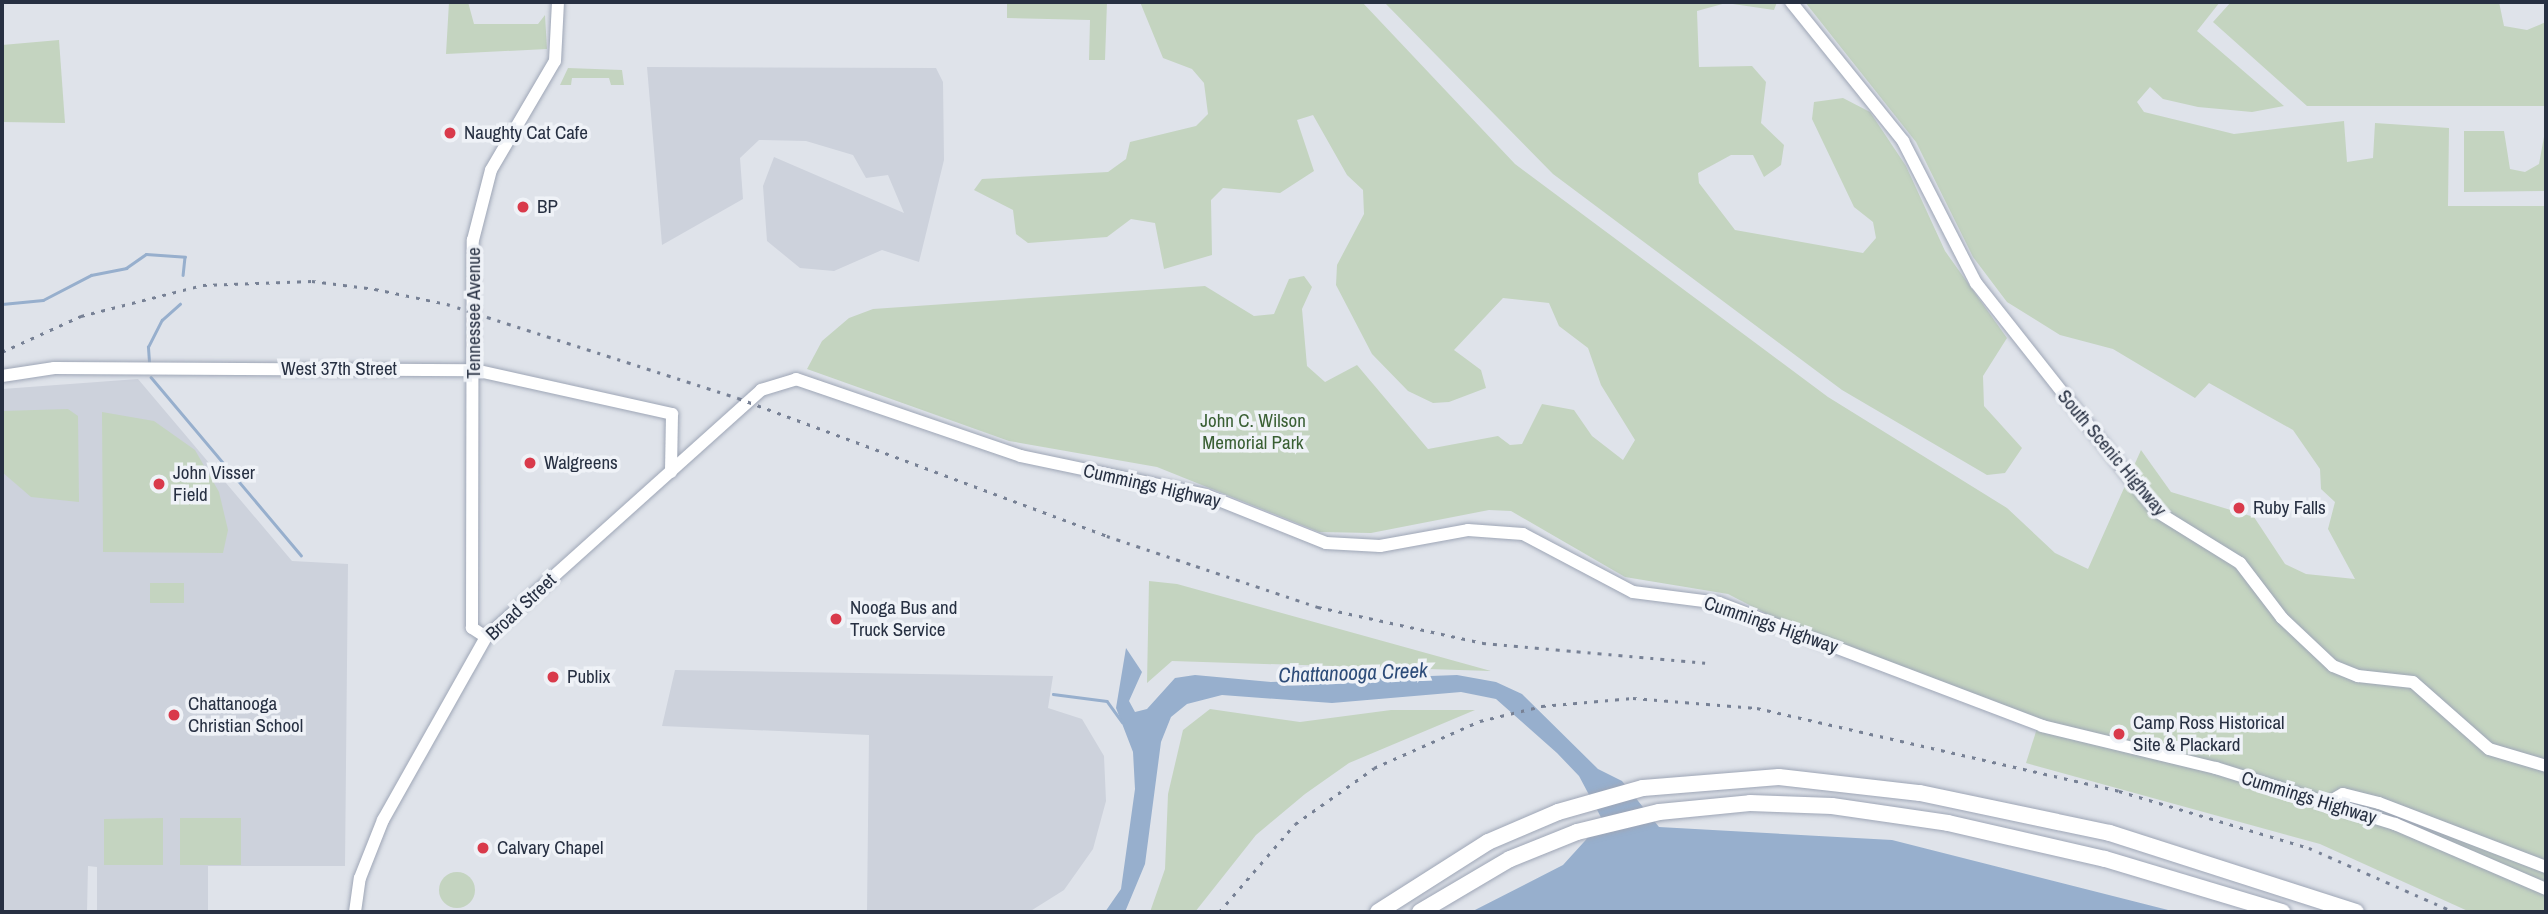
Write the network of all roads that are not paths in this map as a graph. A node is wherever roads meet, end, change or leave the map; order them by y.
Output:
1 (558, 2) edge
2 (1791, 2) edge
3 (474, 370) junction
4 (2, 376) edge
5 (723, 428) joint
6 (671, 472) junction
7 (486, 637) junction
8 (2546, 766) edge
9 (2329, 802) junction
10 (2546, 867) edge
11 (2546, 889) edge
12 (355, 912) edge
13 (1378, 912) edge
14 (1420, 912) edge
15 (2282, 912) edge
16 (2356, 912) edge

1 - 3 main road, Tennessee Avenue
2 - 8 main road, South Scenic Highway
3 - 4 main road, West 37th Street
3 - 6 main road, West 37th Street
3 - 7 main road, Tennessee Avenue
5 - 6 main road, Broad Street
5 - 9 main road, Cummings Highway
6 - 7 main road, Broad Street
7 - 12 main road, Broad Street
9 - 10 main road
9 - 11 main road, Cummings Highway
13 - 16 highway
14 - 15 highway

